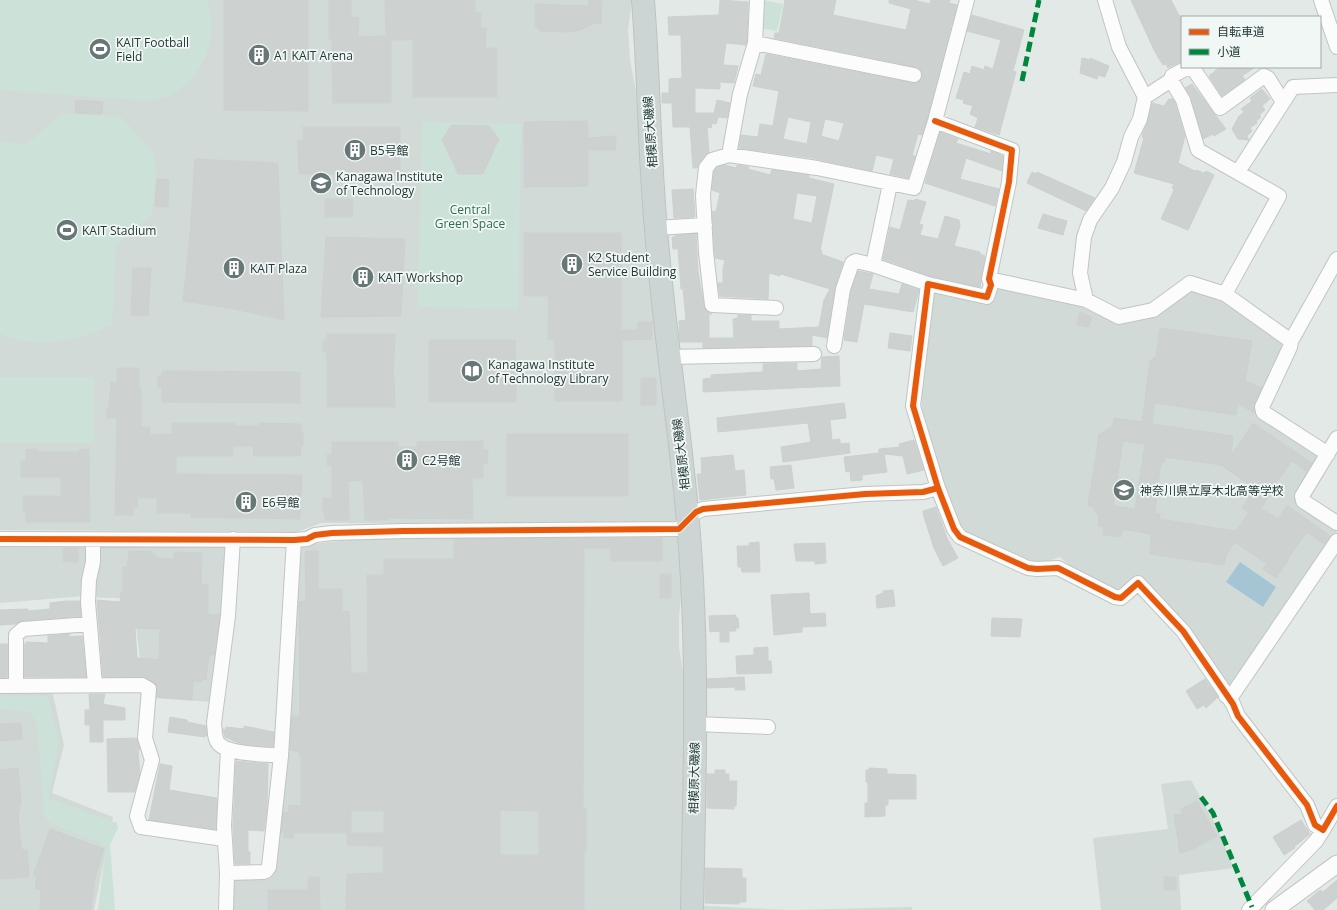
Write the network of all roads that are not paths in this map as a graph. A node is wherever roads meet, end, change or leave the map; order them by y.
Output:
1 (643, 0) edge
2 (757, 0) edge
3 (967, 0) edge
4 (1104, 0) edge
5 (1322, 0) edge
6 (755, 43) junction
7 (1337, 47) edge
8 (1188, 68) edge
9 (1191, 68) edge
10 (1262, 72) edge
11 (914, 75) dead end
12 (1171, 80) junction
13 (1337, 83) edge
14 (1145, 97) junction
15 (1284, 102) junction
16 (935, 121) junction
17 (729, 155) junction
18 (1238, 172) junction
19 (890, 184) junction
20 (705, 225) junction
21 (656, 228) junction
22 (1337, 259) edge
23 (873, 265) junction
24 (989, 279) junction
25 (928, 284) junction
26 (1225, 294) junction
27 (1086, 300) junction
28 (776, 308) dead end
29 (1291, 341) junction
30 (834, 346) dead end
31 (814, 354) dead end
32 (669, 357) junction
33 (1337, 438) edge
34 (1328, 454) junction
35 (938, 488) junction
36 (688, 521) junction
37 (1337, 523) edge
38 (0, 539) edge
39 (233, 539) junction
40 (93, 540) junction
41 (294, 540) junction
42 (1337, 541) edge
43 (90, 624) junction
44 (96, 685) junction
45 (0, 686) edge
46 (16, 686) junction
47 (1226, 696) junction
48 (695, 724) junction
49 (768, 727) dead end
50 (228, 750) junction
51 (282, 756) junction
52 (1337, 806) edge
53 (1323, 830) junction
54 (224, 839) junction
55 (1337, 864) edge
56 (227, 873) junction
57 (1287, 904) edge
58 (226, 910) edge
59 (692, 910) edge
60 (1249, 910) edge
61 (1274, 910) edge

1 - 21 main road, 相模原大磯線
2 - 6 street
3 - 16 street
4 - 14 street
5 - 7 street
6 - 11 street
6 - 17 street
8 - 12 street
9 - 10 street
10 - 15 street
12 - 14 street
12 - 18 street
13 - 15 street
14 - 27 street
15 - 18 street
16 - 19 street
16 - 24 street
17 - 19 street
17 - 20 street
18 - 26 street
19 - 23 street
20 - 21 street
20 - 28 street
21 - 32 main road, 相模原大磯線
22 - 29 street
23 - 25 street
23 - 30 street
24 - 25 street
24 - 27 street
25 - 35 street
26 - 27 street
26 - 29 street
29 - 34 street
31 - 32 street
32 - 36 main road, 相模原大磯線
33 - 34 street
34 - 37 street
35 - 36 street
35 - 47 street
36 - 41 street
36 - 48 main road, 相模原大磯線
38 - 40 street
39 - 40 street
39 - 41 street
39 - 50 street
40 - 43 street
41 - 51 street
42 - 47 street
43 - 44 street
43 - 46 street
44 - 46 street
44 - 54 street
45 - 46 street
47 - 53 street
48 - 49 street
48 - 59 main road, 相模原大磯線
50 - 51 street
50 - 54 street
51 - 56 street
52 - 53 street
53 - 60 street
54 - 56 street
55 - 57 street
56 - 58 street
57 - 61 street

